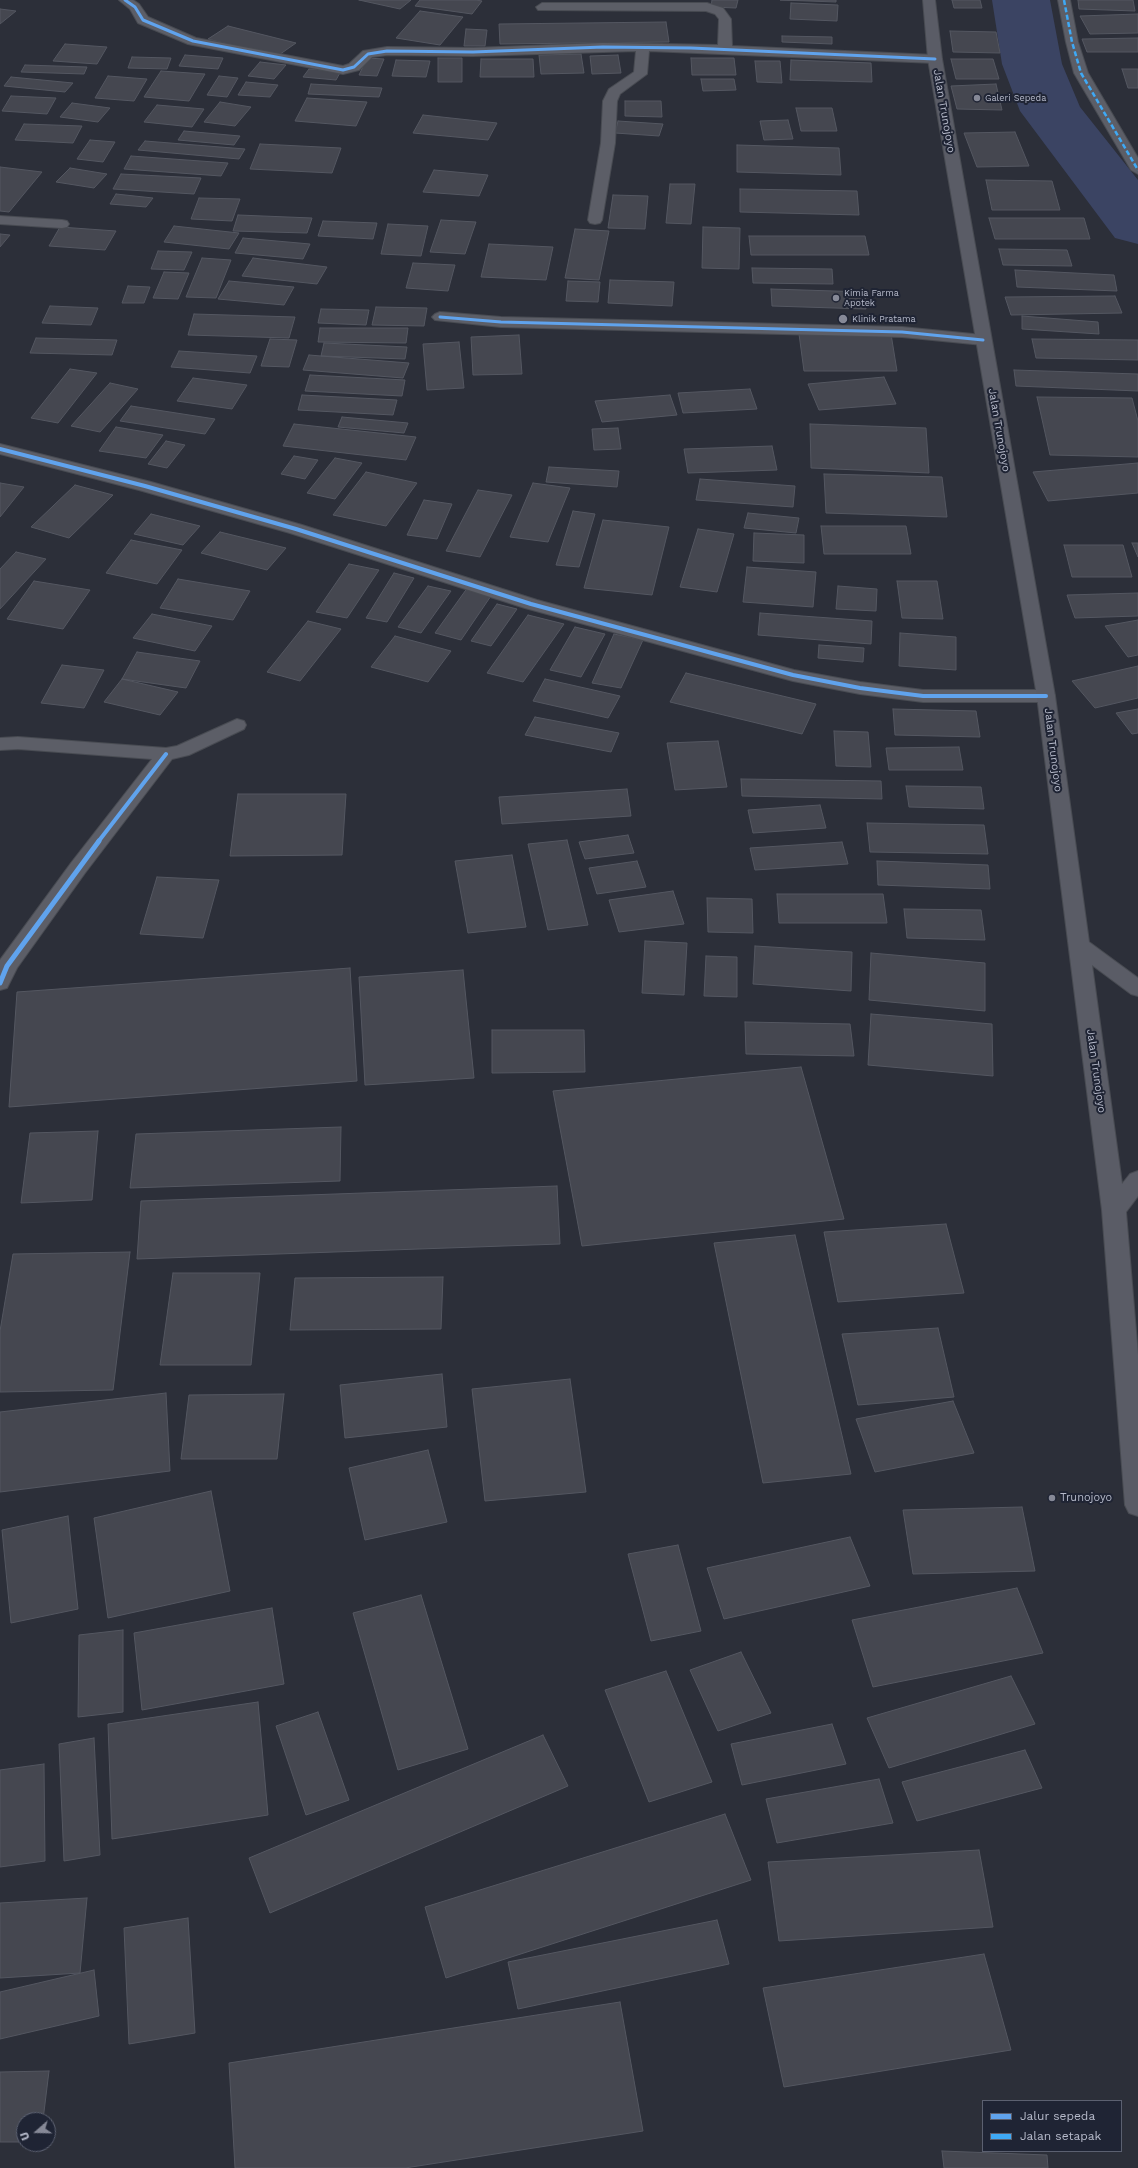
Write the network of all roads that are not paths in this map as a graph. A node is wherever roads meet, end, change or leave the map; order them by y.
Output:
1 (125, 0) edge
2 (929, 0) edge
3 (1064, 0) edge
4 (542, 6) dead end
5 (643, 48) junction
6 (725, 50) junction
7 (935, 59) junction
8 (1138, 170) edge
9 (0, 220) edge
10 (595, 220) dead end
11 (62, 224) dead end
12 (440, 317) dead end
13 (982, 340) junction
14 (0, 449) edge
15 (1046, 696) junction
16 (238, 725) dead end
17 (0, 744) edge
18 (166, 754) junction
19 (1079, 945) junction
20 (0, 983) edge
21 (1138, 989) edge
22 (1138, 1180) edge
23 (1114, 1210) junction
24 (1138, 1505) edge

1 - 5 street
2 - 7 main road, Jalan Trunojoyo
3 - 8 street
4 - 6 street
5 - 6 street
5 - 10 street
6 - 7 street
7 - 13 main road, Jalan Trunojoyo
9 - 11 street
12 - 13 street
13 - 15 main road, Jalan Trunojoyo
14 - 15 street
15 - 19 main road, Jalan Trunojoyo
16 - 18 street
17 - 18 street
18 - 20 street
19 - 21 main road
19 - 23 main road, Jalan Trunojoyo
22 - 23 main road
23 - 24 main road, Jalan Trunojoyo

